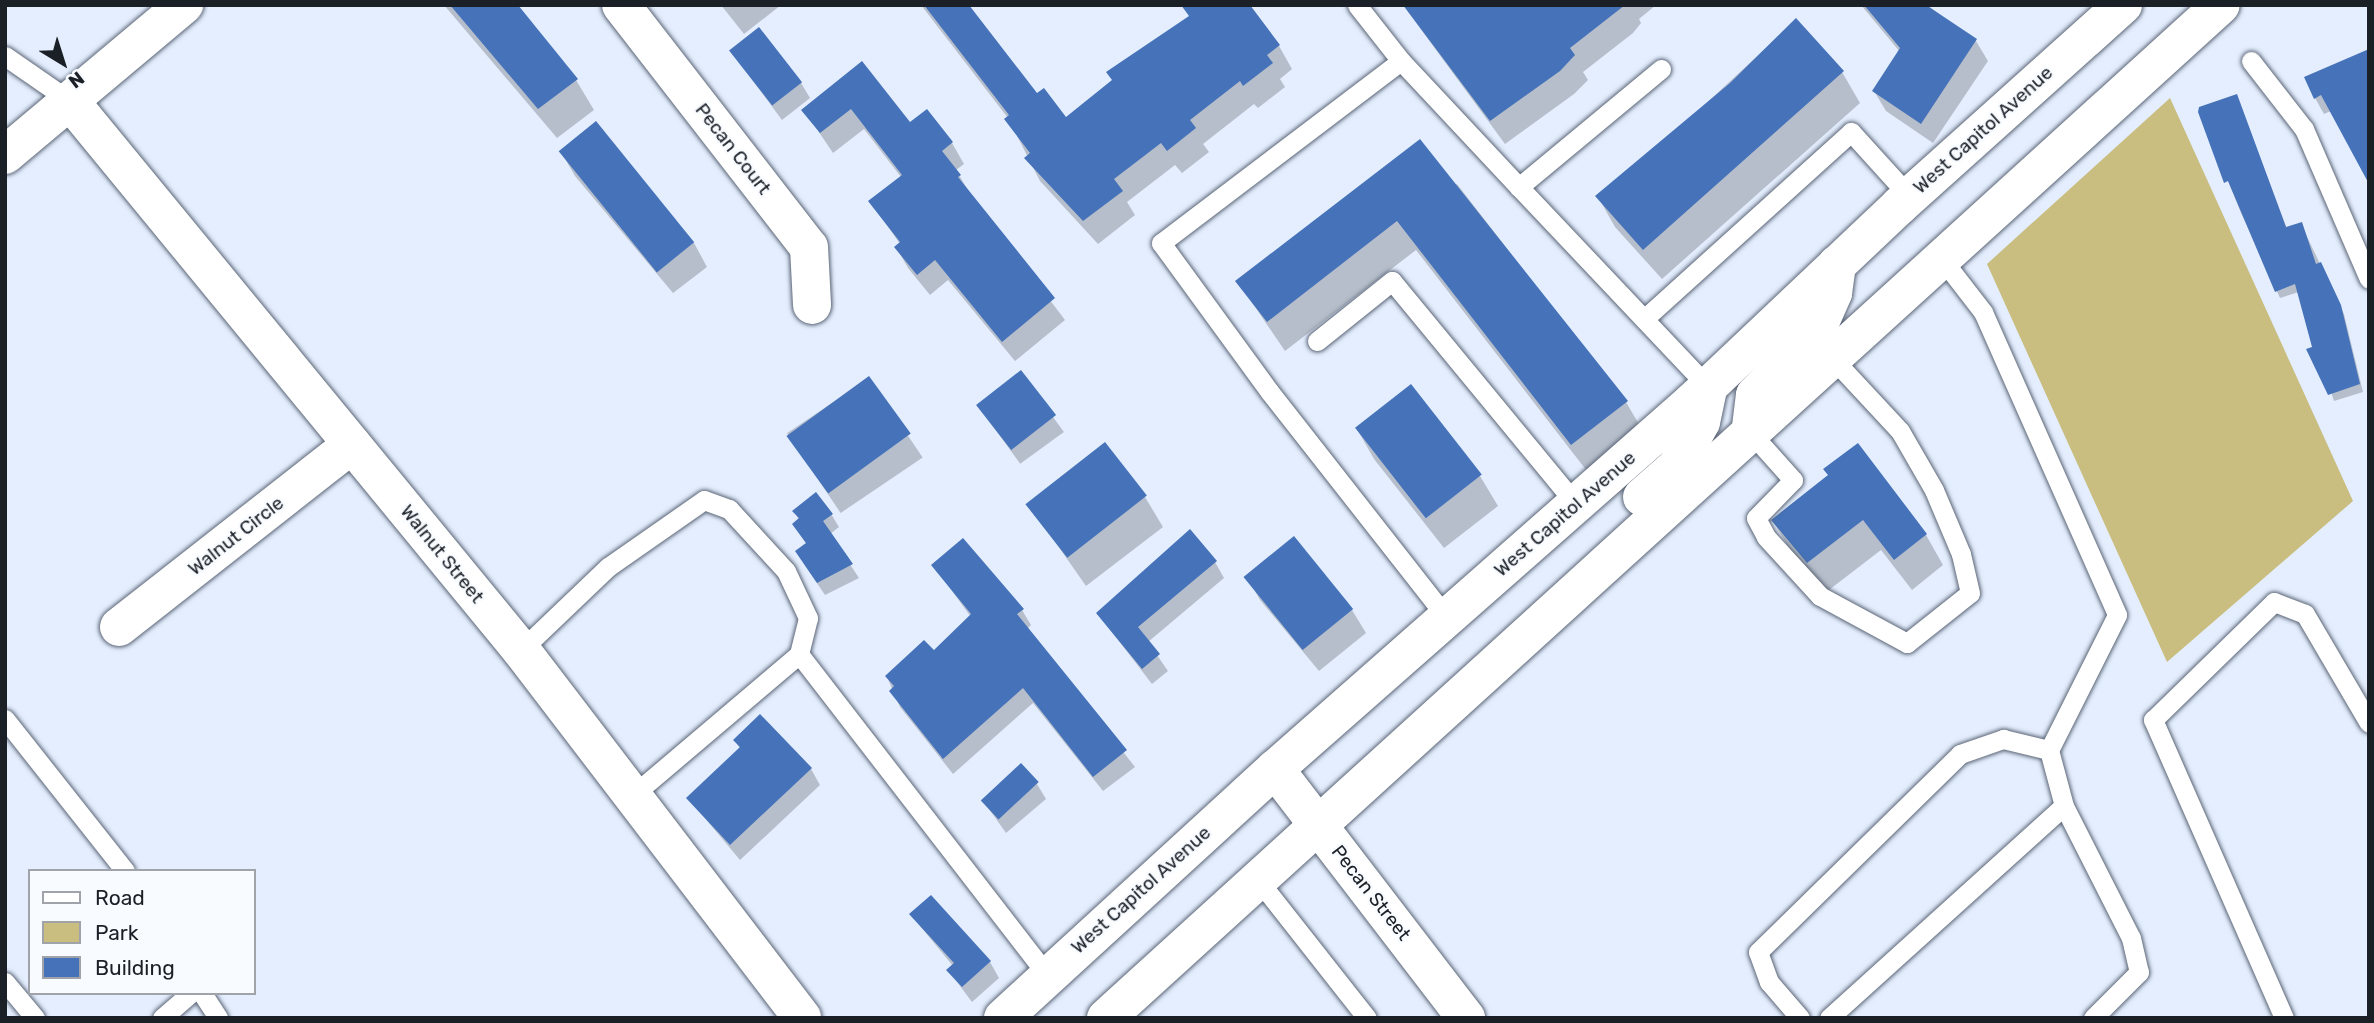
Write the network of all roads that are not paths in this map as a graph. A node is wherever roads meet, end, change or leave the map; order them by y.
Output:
1 (184, 5) edge
2 (621, 5) edge
3 (1357, 5) edge
4 (2123, 5) edge
5 (2221, 5) edge
6 (5, 56) edge
7 (1401, 61) junction
8 (2251, 61) dead end
9 (1661, 69) dead end
10 (70, 100) junction
11 (5, 155) edge
12 (1519, 187) junction
13 (1909, 196) junction
14 (1942, 259) junction
15 (1837, 264) junction
16 (2369, 279) edge
17 (812, 305) dead end
18 (1644, 319) junction
19 (1317, 341) dead end
20 (1833, 359) junction
21 (1708, 387) junction
22 (1751, 433) junction
23 (352, 444) junction
24 (1576, 504) junction
25 (1447, 618) junction
26 (1549, 618) junction
27 (119, 628) dead end
28 (521, 650) junction
29 (799, 654) junction
30 (2362, 689) edge
31 (5, 719) edge
32 (2369, 723) edge
33 (2049, 750) junction
34 (1275, 769) junction
35 (633, 795) junction
36 (2064, 806) junction
37 (1319, 827) junction
38 (123, 869) edge
39 (1259, 881) junction
40 (1048, 976) junction
41 (5, 982) edge
42 (189, 995) edge
43 (203, 995) edge
44 (34, 1018) edge
45 (162, 1018) edge
46 (218, 1018) edge
47 (802, 1018) edge
48 (1003, 1018) edge
49 (1106, 1018) edge
50 (1367, 1018) edge
51 (1466, 1018) edge
52 (1800, 1018) edge
53 (1829, 1018) edge
54 (2093, 1018) edge
55 (2284, 1018) edge

1 - 10 main road
2 - 17 main road, Pecan Court
3 - 7 lane
4 - 13 main road, West Capitol Avenue
5 - 14 main road
6 - 10 lane
7 - 12 lane
7 - 25 lane
8 - 16 lane
9 - 12 lane
10 - 11 main road
10 - 23 main road, Walnut Street
12 - 18 lane
13 - 15 main road, West Capitol Avenue
13 - 18 lane
14 - 20 main road
14 - 33 lane
15 - 21 main road, West Capitol Avenue
15 - 22 main road
18 - 21 lane
19 - 24 lane
20 - 22 main road
20 - 22 lane
21 - 24 main road, West Capitol Avenue
21 - 26 main road
22 - 26 main road
23 - 27 main road, Walnut Circle
23 - 28 main road, Walnut Street
24 - 25 main road, West Capitol Avenue
25 - 34 main road, West Capitol Avenue
26 - 37 main road
28 - 29 lane
28 - 35 main road, Walnut Street
29 - 35 lane
29 - 40 lane
30 - 32 lane
30 - 55 lane
31 - 38 lane
33 - 36 lane
33 - 52 lane
34 - 37 main road, Pecan Street
34 - 40 main road, West Capitol Avenue
35 - 47 main road, Walnut Street
36 - 53 lane
36 - 54 lane
37 - 39 main road
37 - 51 main road, Pecan Street
39 - 49 main road
39 - 50 lane
40 - 48 main road, West Capitol Avenue
41 - 44 lane
42 - 45 lane
43 - 46 lane

